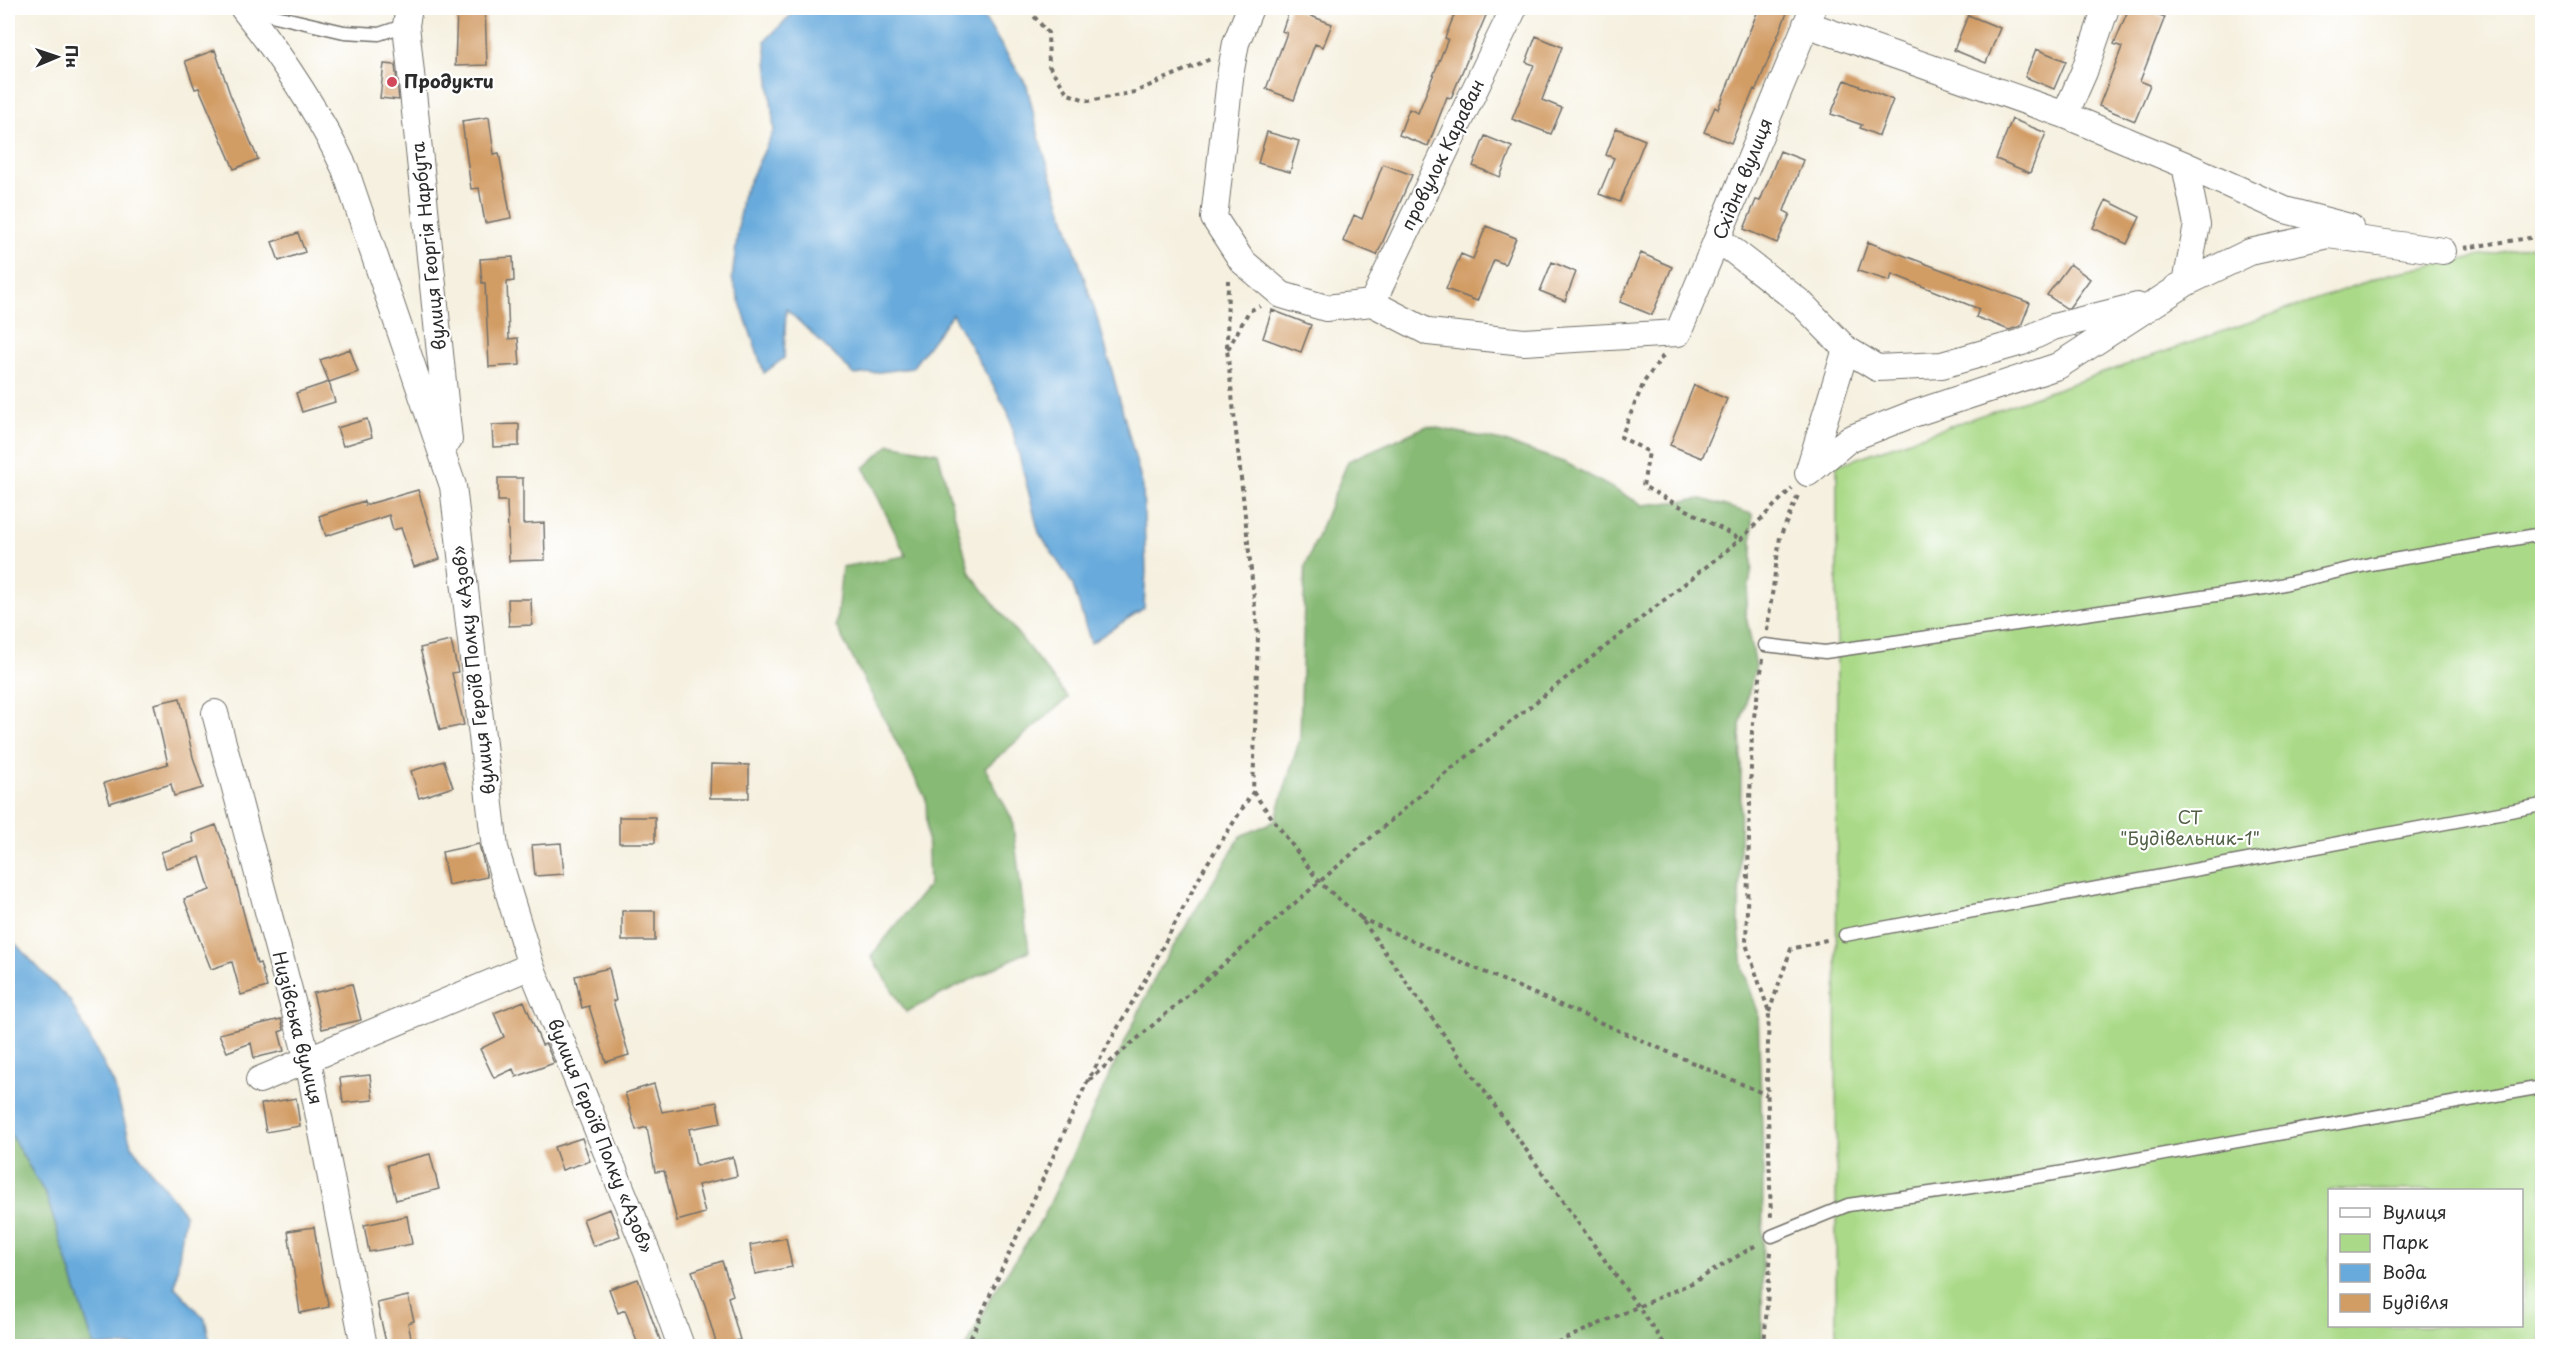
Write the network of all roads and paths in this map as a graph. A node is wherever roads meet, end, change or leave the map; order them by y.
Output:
1 (244, 8) edge
2 (1032, 8) edge
3 (1250, 8) edge
4 (1515, 8) edge
5 (2106, 8) edge
6 (408, 16) edge
7 (1810, 16) edge
8 (1236, 43) junction
9 (2065, 115) junction
10 (2185, 165) junction
11 (2542, 236) edge
12 (1718, 239) junction
13 (2443, 251) junction
14 (1226, 273) dead end
15 (2186, 283) junction
16 (1282, 295) junction
17 (1372, 303) junction
18 (1846, 349) junction
19 (1227, 350) junction
20 (1644, 382) dead end
21 (1808, 473) junction
22 (453, 486) junction
23 (2542, 534) edge
24 (1741, 539) junction
25 (1765, 645) junction
26 (215, 713) dead end
27 (1253, 792) junction
28 (2542, 805) edge
29 (1320, 883) junction
30 (1360, 917) junction
31 (1845, 934) joint
32 (531, 966) junction
33 (1769, 1012) junction
34 (308, 1061) junction
35 (259, 1080) dead end
36 (1087, 1082) junction
37 (2542, 1087) edge
38 (1767, 1095) junction
39 (1772, 1236) junction
40 (1638, 1307) junction
41 (970, 1339) junction
42 (364, 1347) edge
43 (681, 1347) edge
44 (936, 1347) edge
45 (967, 1347) edge
46 (1550, 1347) edge
47 (1666, 1347) edge
48 (1764, 1347) edge

1 - 6 lane
1 - 22 street, вулиця Героїв Полку «Азов»
2 - 8 path
3 - 8 street
4 - 17 street, провулок Караван
5 - 9 street
6 - 22 street, вулиця Георгія Нарбута
7 - 9 street, Східна вулиця
7 - 12 street, Східна вулиця
8 - 16 street
9 - 10 street, Східна вулиця
10 - 13 street, Східна вулиця
10 - 15 street
11 - 13 path
12 - 17 street, Східна вулиця
12 - 18 street
13 - 15 street
14 - 19 path
15 - 18 street
15 - 21 street
16 - 17 street
16 - 19 path
18 - 21 street
19 - 27 path
20 - 24 path
21 - 24 path
21 - 25 path
22 - 32 street, вулиця Героїв Полку «Азов»
23 - 25 lane
24 - 29 path
25 - 33 path
26 - 34 street, Низівська вулиця
27 - 29 path
27 - 36 path
28 - 31 lane
29 - 30 path
29 - 36 path
30 - 38 path
30 - 40 path
31 - 33 path
32 - 34 street
32 - 43 street, вулиця Героїв Полку «Азов»
33 - 38 path
34 - 35 street
34 - 42 street, Низівська вулиця
36 - 41 path
37 - 39 lane
38 - 39 path
39 - 40 path
39 - 48 path
40 - 46 path
40 - 47 path
41 - 44 path
41 - 45 path

